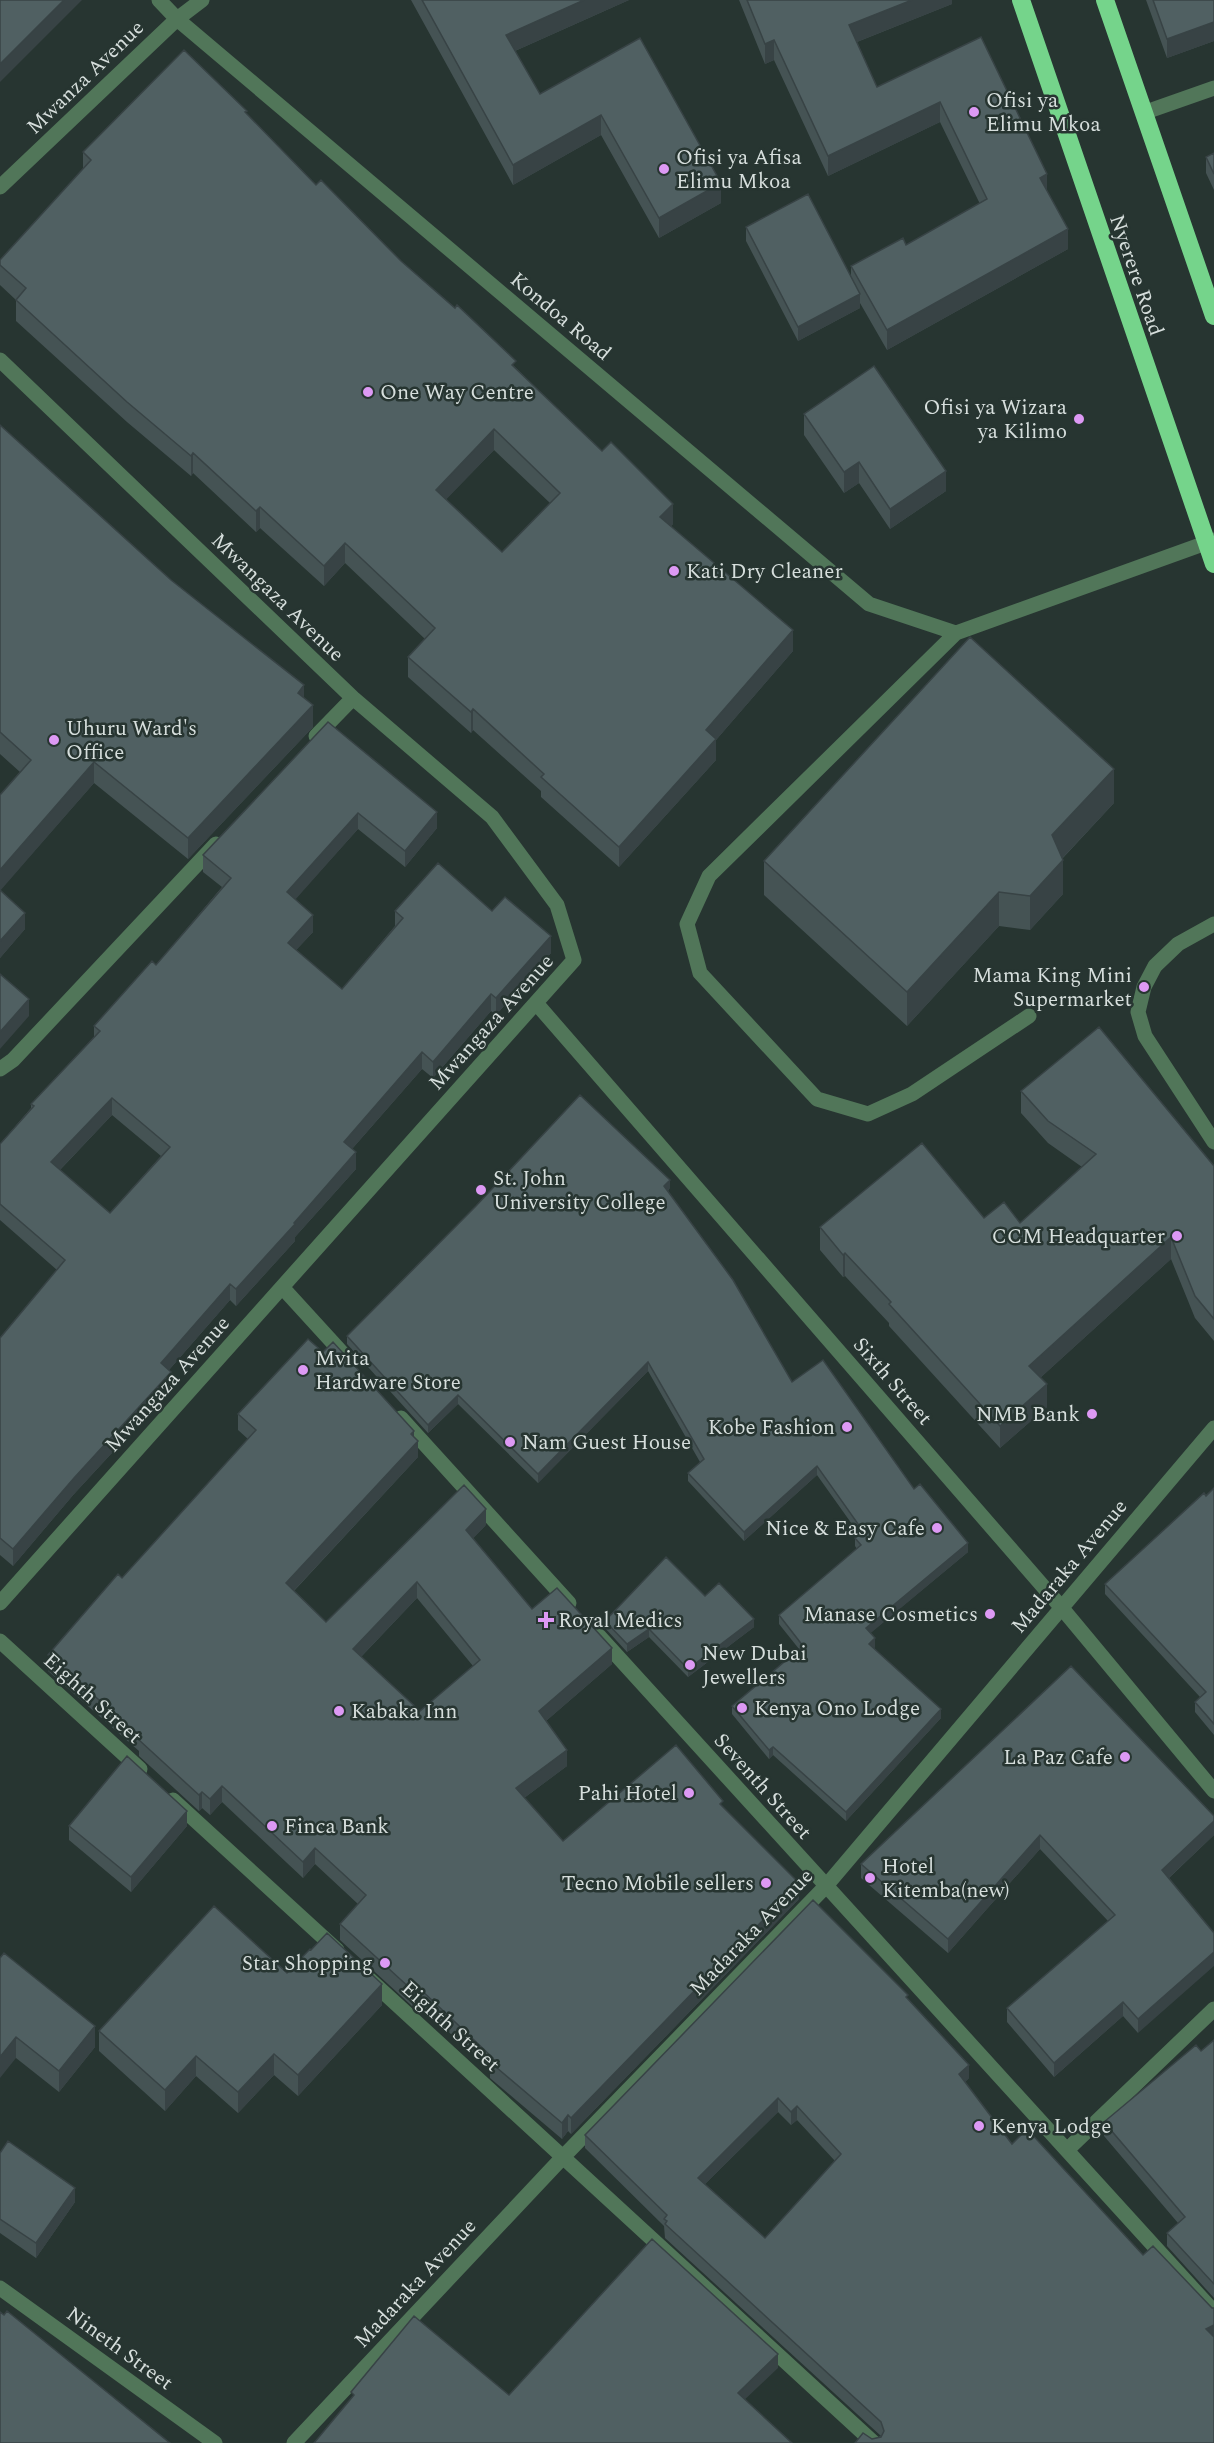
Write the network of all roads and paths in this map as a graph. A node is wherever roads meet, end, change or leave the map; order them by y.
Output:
1 (159, 0) edge
2 (202, 0) edge
3 (1021, 0) edge
4 (1105, 0) edge
5 (177, 19) junction
6 (1214, 88) edge
7 (1143, 113) junction
8 (0, 187) edge
9 (1214, 316) edge
10 (0, 360) edge
11 (1210, 541) edge
12 (1214, 564) edge
13 (956, 633) junction
14 (353, 698) junction
15 (304, 749) edge
16 (223, 836) edge
17 (1214, 924) edge
18 (536, 1003) junction
19 (1029, 1017) dead end
20 (0, 1069) edge
21 (1214, 1142) edge
22 (282, 1287) junction
23 (354, 1366) edge
24 (394, 1410) edge
25 (1214, 1428) edge
26 (0, 1603) edge
27 (1060, 1607) junction
28 (0, 1641) edge
29 (1214, 1791) edge
30 (826, 1886) junction
31 (1214, 2009) edge
32 (1067, 2151) junction
33 (563, 2157) junction
34 (0, 2288) edge
35 (1214, 2312) edge
36 (215, 2443) edge
37 (294, 2443) edge
38 (874, 2443) edge

1 - 5 street, Kondoa Road
2 - 5 street, Mwanza Avenue
3 - 11 highway, Nyerere Road
4 - 7 highway
5 - 8 street, Mwanza Avenue
5 - 13 street, Kondoa Road
6 - 7 street
7 - 9 highway
10 - 14 street, Mwangaza Avenue
11 - 12 highway, Nyerere Road
11 - 13 street
13 - 19 street
14 - 15 street
14 - 18 street, Mwangaza Avenue
16 - 20 street
17 - 21 street
18 - 22 street, Mwangaza Avenue
18 - 27 street, Sixth Street
22 - 23 street
22 - 26 street, Mwangaza Avenue
24 - 30 street, Seventh Street
25 - 27 street, Madaraka Avenue
27 - 29 street, Sixth Street
27 - 30 street, Madaraka Avenue
28 - 33 street, Eighth Street
30 - 32 street, Seventh Street
30 - 33 street, Madaraka Avenue
31 - 32 street
32 - 35 street, Seventh Street
33 - 37 street, Madaraka Avenue
33 - 38 street, Eighth Street
34 - 36 street, Nineth Street

